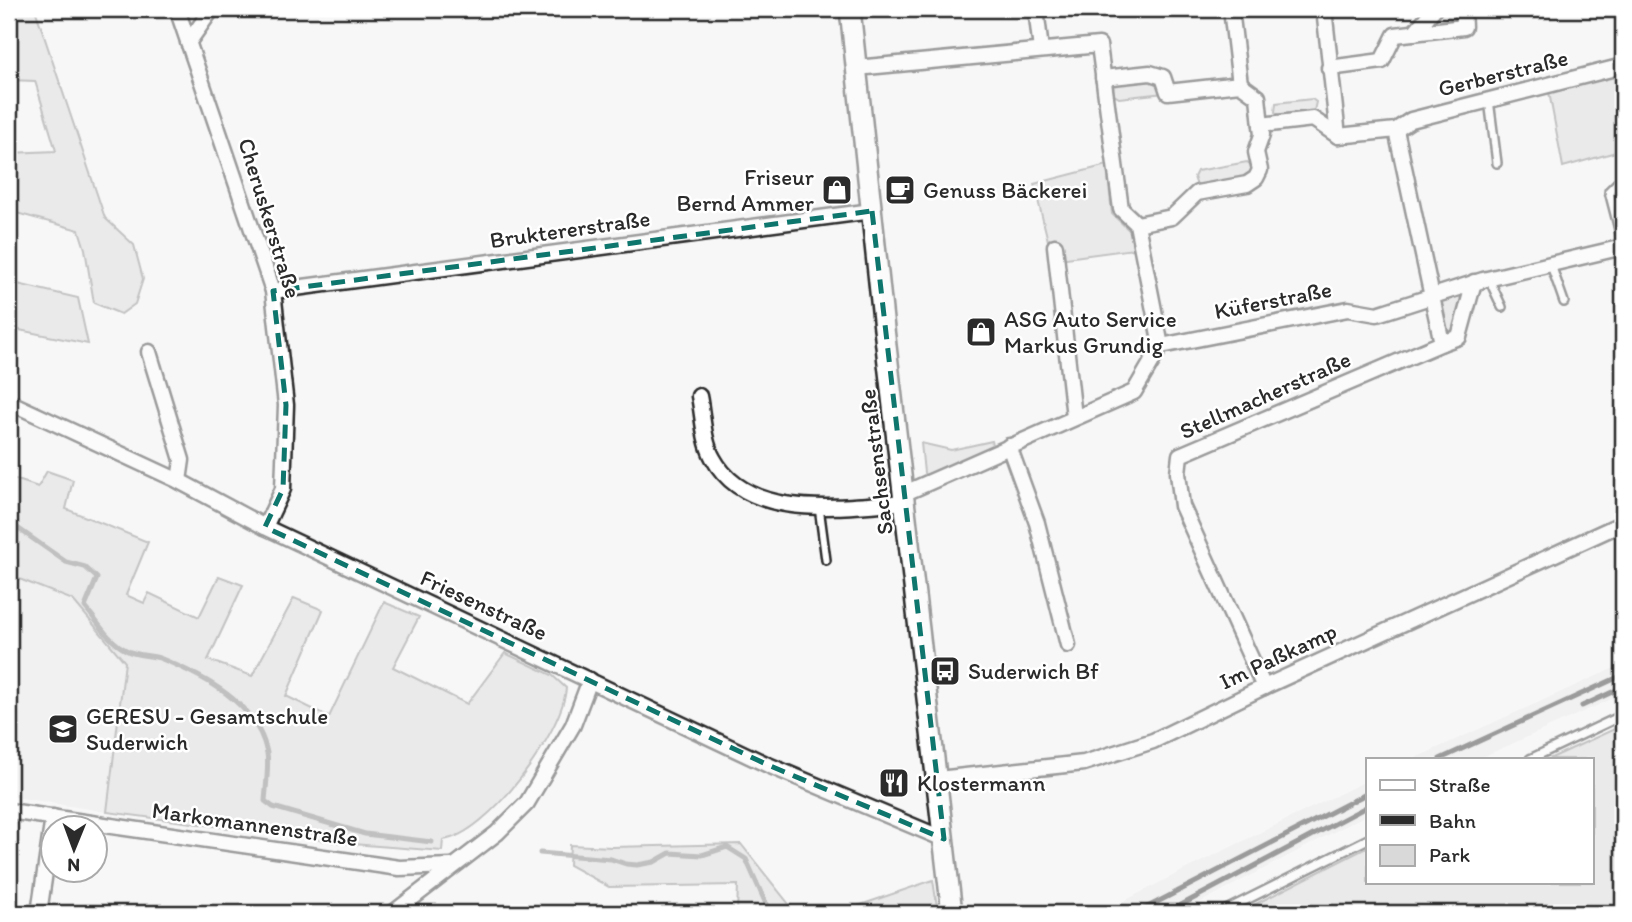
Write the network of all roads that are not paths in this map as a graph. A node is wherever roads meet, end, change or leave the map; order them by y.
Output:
1 (177, 9) edge
2 (212, 9) edge
3 (793, 9) edge
4 (805, 9) edge
5 (850, 9) edge
6 (1231, 9) edge
7 (1324, 9) edge
8 (1434, 9) edge
9 (1463, 9) edge
10 (1039, 11) edge
11 (1414, 33) junction
12 (188, 43) junction
13 (1041, 50) junction
14 (1623, 66) edge
15 (856, 68) junction
16 (1329, 68) junction
17 (1103, 78) junction
18 (1240, 84) junction
19 (1489, 100) junction
20 (1261, 125) junction
21 (1396, 130) junction
22 (1338, 136) junction
23 (1497, 163) dead end
24 (1622, 178) edge
25 (872, 211) junction
26 (1137, 224) junction
27 (1055, 246) dead end
28 (1623, 246) edge
29 (1551, 264) junction
30 (1481, 280) junction
31 (273, 291) junction
32 (1433, 296) junction
33 (1563, 302) dead end
34 (1502, 307) dead end
35 (1442, 343) junction
36 (1161, 346) junction
37 (149, 352) dead end
38 (699, 396) dead end
39 (9, 402) edge
40 (1074, 417) junction
41 (1009, 446) junction
42 (179, 481) junction
43 (905, 498) junction
44 (819, 507) junction
45 (1623, 523) edge
46 (265, 527) junction
47 (826, 560) dead end
48 (1068, 645) dead end
49 (590, 680) junction
50 (1264, 687) junction
51 (1623, 715) edge
52 (1532, 758) edge
53 (938, 779) junction
54 (9, 811) edge
55 (38, 815) edge
56 (108, 825) edge
57 (944, 839) junction
58 (1366, 840) edge
59 (451, 866) junction
60 (43, 884) edge
61 (949, 912) edge
62 (39, 913) edge
63 (393, 913) edge
64 (1220, 913) edge

1 - 12 street, Cheruskerstraße
2 - 12 street
3 - 4 lane
5 - 15 street, Sachsenstraße
6 - 18 street
7 - 16 street
8 - 11 street
9 - 11 street
10 - 13 street
11 - 16 street
12 - 31 street, Cheruskerstraße
13 - 15 street
13 - 17 street
14 - 19 street, Gerberstraße
15 - 25 street, Sachsenstraße
16 - 22 street
17 - 18 street
17 - 26 street
18 - 20 street
19 - 21 street, Gerberstraße
19 - 23 lane
20 - 22 street
20 - 26 street
21 - 22 street, Gerberstraße
21 - 32 street
24 - 28 lane
25 - 31 street, Bruktererstraße
25 - 43 street, Sachsenstraße
26 - 36 street
27 - 40 street
28 - 29 street
29 - 30 street
29 - 33 lane
30 - 32 street
30 - 34 lane
30 - 35 street, Stellmacherstraße
31 - 46 street, Cheruskerstraße
32 - 35 street
32 - 36 street, Küferstraße
35 - 50 street, Stellmacherstraße
36 - 40 street
37 - 42 street
38 - 44 street
39 - 42 street, Friesenstraße
40 - 41 street
41 - 43 street
41 - 48 street
42 - 46 street, Friesenstraße
43 - 44 street
43 - 53 street, Sachsenstraße
44 - 47 lane
45 - 50 street, Im Paßkamp
46 - 49 street, Friesenstraße
49 - 57 street, Friesenstraße
49 - 59 street
50 - 53 street, Im Paßkamp
51 - 52 lane
53 - 57 street, Sachsenstraße
54 - 55 street, Markomannenstraße
56 - 59 street, Markomannenstraße
57 - 61 street, Sachsenstraße
58 - 64 lane
59 - 63 street
60 - 62 street

